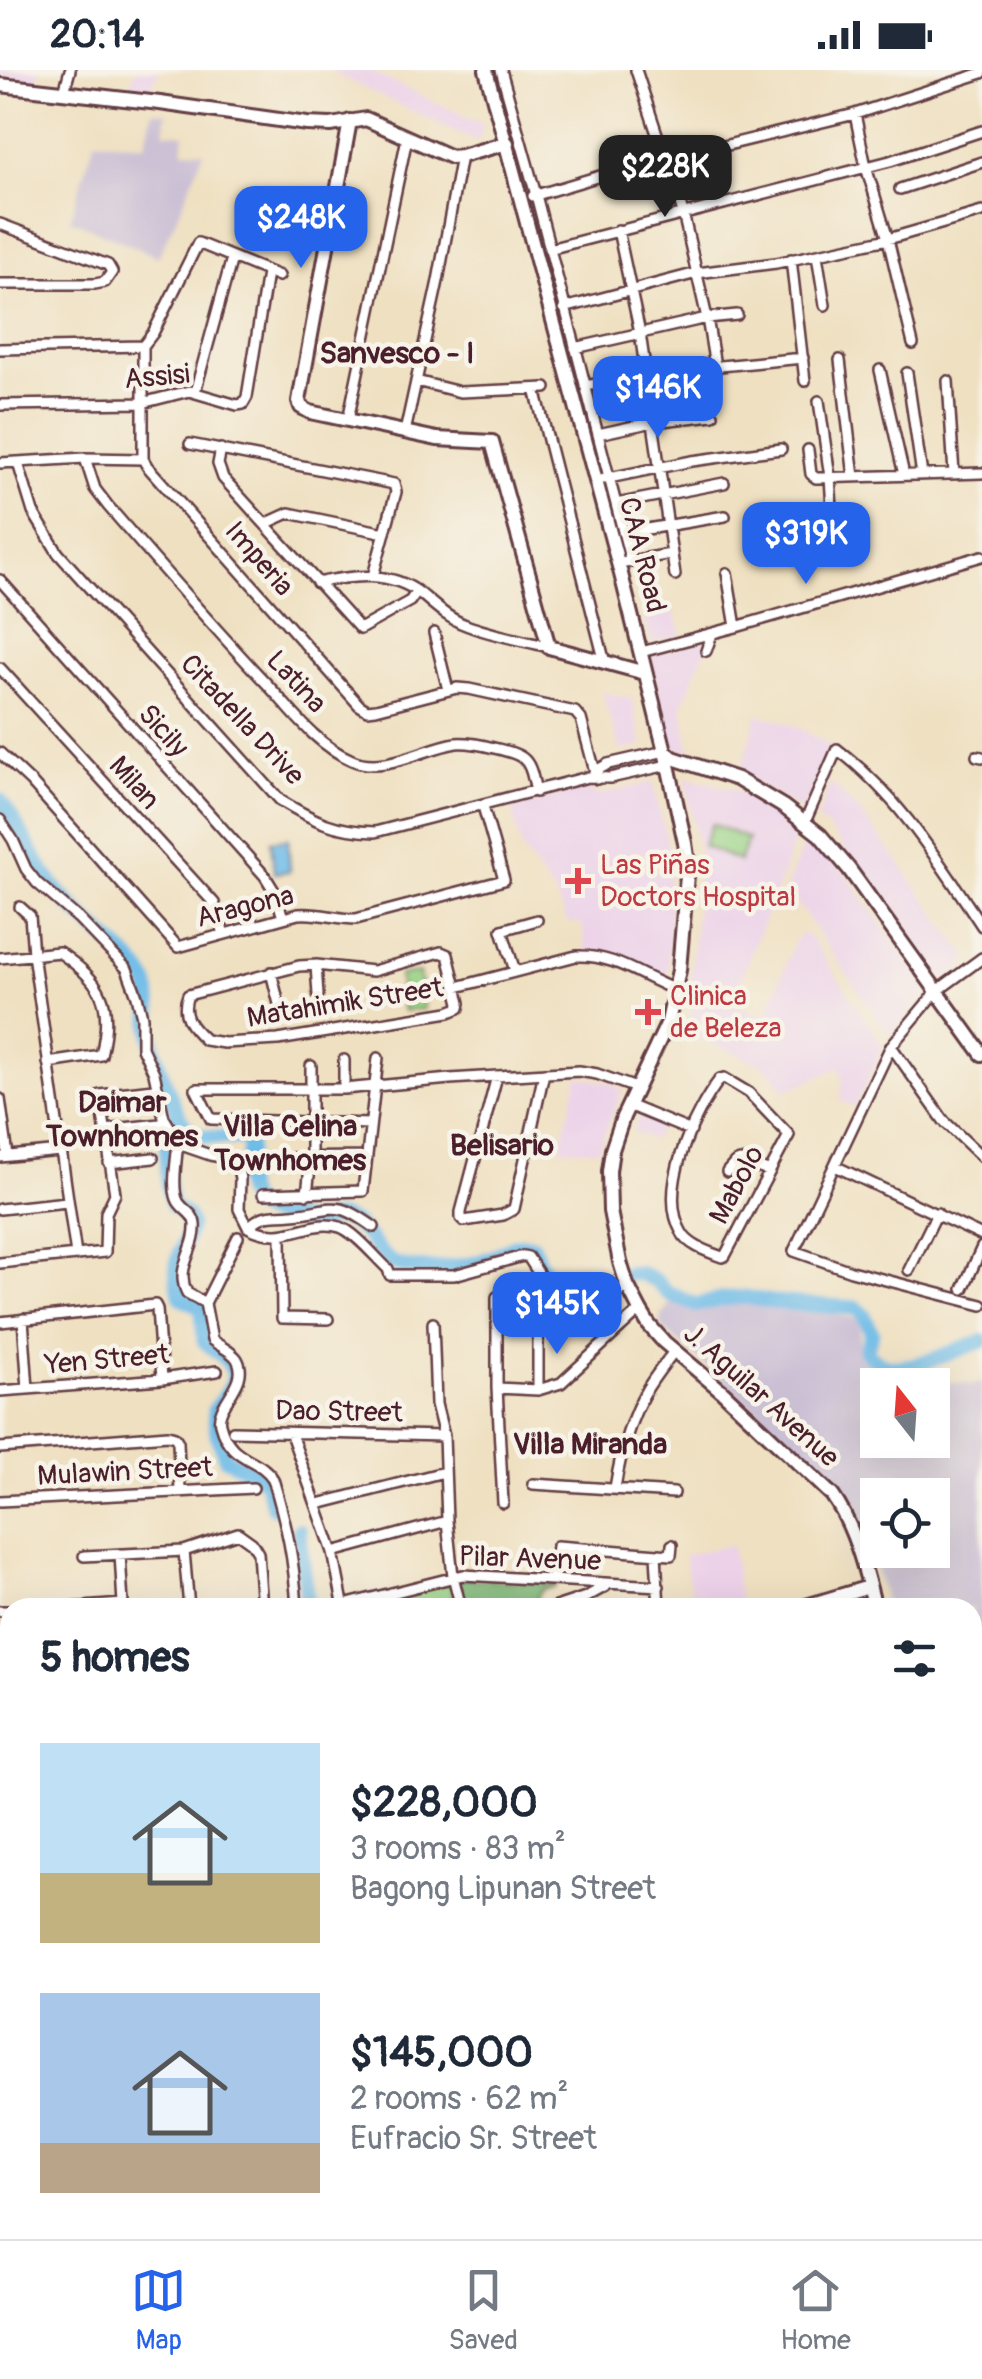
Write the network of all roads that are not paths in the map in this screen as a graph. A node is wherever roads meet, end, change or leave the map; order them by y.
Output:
1 (70, 70) edge
2 (486, 70) edge
3 (501, 70) edge
4 (636, 70) edge
5 (982, 71) edge
6 (0, 85) edge
7 (64, 92) junction
8 (855, 114) junction
9 (350, 120) junction
10 (982, 131) edge
11 (407, 138) junction
12 (506, 143) junction
13 (462, 156) junction
14 (664, 160) junction
15 (982, 162) edge
16 (866, 167) junction
17 (900, 188) dead end
18 (536, 195) junction
19 (521, 199) junction
20 (982, 212) edge
21 (253, 213) dead end
22 (683, 213) junction
23 (0, 224) edge
24 (618, 230) junction
25 (888, 239) junction
26 (328, 241) junction
27 (549, 249) junction
28 (817, 254) junction
29 (232, 258) junction
30 (791, 259) junction
31 (267, 273) junction
32 (697, 273) junction
33 (279, 276) dead end
34 (0, 284) edge
35 (632, 288) junction
36 (825, 304) dead end
37 (564, 308) junction
38 (737, 315) dead end
39 (707, 318) junction
40 (640, 333) junction
41 (913, 344) dead end
42 (143, 346) junction
43 (575, 348) junction
44 (0, 349) edge
45 (803, 358) junction
46 (840, 360) dead end
47 (716, 366) junction
48 (880, 370) dead end
49 (906, 373) dead end
50 (646, 375) junction
51 (805, 381) dead end
52 (948, 381) dead end
53 (416, 382) junction
54 (585, 386) junction
55 (195, 392) junction
56 (819, 401) dead end
57 (142, 403) junction
58 (0, 405) edge
59 (713, 415) dead end
60 (348, 420) junction
61 (653, 422) junction
62 (405, 432) junction
63 (598, 434) junction
64 (190, 444) dead end
65 (221, 449) junction
66 (781, 449) dead end
67 (808, 450) dead end
68 (84, 458) junction
69 (143, 459) junction
70 (0, 463) edge
71 (18, 463) junction
72 (660, 466) junction
73 (982, 473) edge
74 (922, 474) junction
75 (954, 474) junction
76 (904, 475) junction
77 (854, 476) junction
78 (830, 477) junction
79 (603, 480) junction
80 (724, 483) dead end
81 (663, 495) junction
82 (616, 504) junction
83 (725, 516) dead end
84 (265, 524) junction
85 (833, 524) dead end
86 (668, 525) junction
87 (385, 533) junction
88 (623, 533) junction
89 (672, 554) junction
90 (982, 556) edge
91 (624, 562) junction
92 (727, 573) dead end
93 (675, 575) dead end
94 (373, 576) junction
95 (0, 580) edge
96 (317, 582) junction
97 (417, 591) junction
98 (736, 628) junction
99 (434, 633) dead end
100 (712, 634) junction
101 (549, 647) junction
102 (706, 651) dead end
103 (641, 652) junction
104 (606, 663) junction
105 (0, 668) edge
106 (645, 673) junction
107 (448, 690) junction
108 (0, 754) edge
109 (669, 758) junction
110 (624, 760) junction
111 (627, 773) junction
112 (593, 775) junction
113 (536, 792) junction
114 (484, 806) junction
115 (0, 820) edge
116 (805, 822) junction
117 (20, 907) dead end
118 (282, 918) junction
119 (537, 920) dead end
120 (982, 926) edge
121 (224, 934) junction
122 (33, 954) junction
123 (0, 958) edge
124 (981, 958) edge
125 (316, 965) junction
126 (271, 972) junction
127 (515, 972) junction
128 (457, 987) junction
129 (676, 990) junction
130 (937, 991) junction
131 (318, 995) dead end
132 (281, 1012) dead end
133 (891, 1046) junction
134 (982, 1054) edge
135 (378, 1058) dead end
136 (344, 1060) dead end
137 (48, 1063) junction
138 (312, 1066) dead end
139 (544, 1073) junction
140 (496, 1076) junction
141 (374, 1087) junction
142 (636, 1088) junction
143 (154, 1089) dead end
144 (312, 1089) junction
145 (344, 1090) junction
146 (0, 1099) edge
147 (628, 1105) junction
148 (162, 1121) junction
149 (312, 1122) junction
150 (370, 1124) junction
151 (105, 1130) junction
152 (692, 1131) junction
153 (180, 1143) junction
154 (60, 1151) junction
155 (4, 1156) edge
156 (367, 1156) junction
157 (153, 1158) dead end
158 (262, 1158) dead end
159 (311, 1158) junction
160 (982, 1158) edge
161 (110, 1163) junction
162 (836, 1166) junction
163 (768, 1171) junction
164 (728, 1172) dead end
165 (263, 1194) dead end
166 (307, 1194) junction
167 (67, 1202) junction
168 (0, 1209) edge
169 (937, 1213) junction
170 (250, 1225) junction
171 (374, 1228) dead end
172 (280, 1236) junction
173 (982, 1236) edge
174 (238, 1238) dead end
175 (982, 1247) edge
176 (76, 1255) junction
177 (0, 1264) edge
178 (909, 1270) dead end
179 (627, 1283) junction
180 (963, 1289) dead end
181 (498, 1297) dead end
182 (204, 1303) junction
183 (982, 1305) edge
184 (640, 1310) junction
185 (22, 1319) junction
186 (328, 1319) dead end
187 (0, 1322) edge
188 (433, 1323) dead end
189 (538, 1325) dead end
190 (674, 1350) junction
191 (217, 1372) dead end
192 (162, 1379) junction
193 (497, 1388) junction
194 (28, 1390) junction
195 (538, 1390) junction
196 (0, 1392) edge
197 (234, 1431) dead end
198 (291, 1434) junction
199 (444, 1436) junction
200 (0, 1448) edge
201 (444, 1472) junction
202 (533, 1484) dead end
203 (252, 1488) dead end
204 (615, 1488) junction
205 (180, 1490) junction
206 (674, 1492) dead end
207 (0, 1501) edge
208 (503, 1503) dead end
209 (318, 1504) junction
210 (447, 1521) junction
211 (672, 1546) dead end
212 (184, 1551) junction
213 (333, 1552) junction
214 (120, 1554) junction
215 (656, 1554) junction
216 (84, 1556) dead end
217 (452, 1576) junction
218 (553, 1580) junction
219 (609, 1584) junction
220 (658, 1586) junction
221 (869, 1587) junction
222 (391, 1592) junction
223 (123, 1598) edge
224 (188, 1598) edge
225 (261, 1598) edge
226 (296, 1598) edge
227 (342, 1598) edge
228 (371, 1598) edge
229 (392, 1598) edge
230 (458, 1598) edge
231 (583, 1598) edge
232 (659, 1598) edge
233 (832, 1598) edge
234 (872, 1598) edge

1 - 7 street
2 - 12 main road, CAA Road
3 - 18 street
4 - 14 street
5 - 8 street
6 - 7 main road
7 - 9 main road
8 - 14 street
8 - 16 street
9 - 11 main road
9 - 26 main road
10 - 16 street
11 - 13 main road
11 - 60 street
12 - 13 main road
12 - 19 main road, CAA Road
13 - 53 street
14 - 18 street
14 - 22 street
15 - 17 street
16 - 22 street
16 - 25 street
18 - 19 street
18 - 27 street
19 - 79 main road, CAA Road
20 - 25 street
21 - 26 street
22 - 24 street
22 - 32 street
23 - 34 street
24 - 27 street
24 - 35 street
25 - 28 street
25 - 41 street
26 - 60 main road
27 - 37 street
28 - 30 street
28 - 36 street
29 - 31 street
29 - 42 street
29 - 55 street
30 - 32 street
30 - 45 street
31 - 33 street
31 - 55 street, Assisi
32 - 35 street
32 - 39 street
35 - 37 street
35 - 40 street
37 - 43 street
38 - 39 street
39 - 40 street
39 - 47 street
40 - 43 street
40 - 50 street
42 - 44 street
42 - 57 street
43 - 54 street
45 - 47 street
45 - 51 street
46 - 77 street
47 - 50 street
48 - 76 street
49 - 74 street
50 - 54 street
50 - 61 street
52 - 75 street
53 - 62 street
53 - 104 street
54 - 63 street
55 - 57 street, Assisi
56 - 78 street
57 - 58 street, Assisi
57 - 69 street
59 - 61 street
60 - 62 main road
61 - 63 street
61 - 72 street
62 - 101 main road
63 - 79 street
64 - 65 street
65 - 84 street
65 - 87 street
66 - 72 street
67 - 78 street
68 - 69 street
68 - 71 street
68 - 113 street, Latina
69 - 107 street, Imperia
70 - 71 street
71 - 114 street, Citadella Drive
72 - 79 street
72 - 81 street
73 - 75 street
74 - 75 street
74 - 76 street
76 - 77 street
77 - 78 street
78 - 85 street
79 - 82 street
79 - 91 main road, CAA Road
80 - 81 street
81 - 82 street
81 - 86 street
82 - 88 street
83 - 86 street
84 - 87 street
84 - 96 street
86 - 88 street
86 - 89 street
87 - 94 street
88 - 91 street
89 - 91 street
89 - 93 street
90 - 98 street
91 - 103 main road, CAA Road
92 - 98 street
94 - 96 street
94 - 97 street
95 - 118 street, Sicily
96 - 97 street
97 - 101 street
98 - 100 street
99 - 107 street
100 - 102 street
100 - 103 street
101 - 104 main road
103 - 106 main road, CAA Road
104 - 106 main road
105 - 121 street, Milan
106 - 109 main road, CAA Road
107 - 112 street, Imperia
108 - 121 street, Aragona
109 - 110 street, Citadella Drive
109 - 111 street, Citadella Drive
109 - 116 main road
109 - 129 main road
110 - 111 street
110 - 112 street, Citadella Drive
111 - 112 street, Citadella Drive
112 - 113 street, Citadella Drive
113 - 114 street, Citadella Drive
114 - 118 street, Aragona
115 - 148 street
116 - 120 street
116 - 130 main road
117 - 122 street
118 - 121 street, Aragona
119 - 127 street
122 - 123 street
122 - 137 street
122 - 137 street
124 - 130 street
125 - 126 street, Matahimik Street
125 - 128 street, Matahimik Street
125 - 131 street
126 - 128 street, Matahimik Street
126 - 132 street
127 - 128 street
127 - 129 street
129 - 142 main road
130 - 133 street
130 - 134 main road
133 - 160 street
133 - 162 street
135 - 141 street
136 - 145 street
137 - 154 street
138 - 144 street
139 - 140 street
139 - 140 street
139 - 142 street
140 - 141 street
141 - 145 street
141 - 150 street
142 - 147 main road
143 - 151 street
144 - 145 street
144 - 149 street
144 - 149 street
146 - 155 street
147 - 152 street
147 - 179 main road, J. Aguilar Avenue
148 - 151 street
148 - 153 street
149 - 150 street
149 - 159 street
150 - 156 street
151 - 161 street
152 - 163 street, Mabolo
152 - 163 street, Mabolo
153 - 170 street
153 - 182 street
154 - 155 street
154 - 167 street
156 - 159 street
156 - 166 street
157 - 161 street
158 - 159 street
159 - 166 street
161 - 176 street
162 - 169 street
162 - 183 street
163 - 164 street
165 - 166 street
167 - 168 street
167 - 176 street
169 - 173 street
169 - 178 street
170 - 171 street
170 - 172 street
172 - 179 street
172 - 186 street
174 - 182 street
175 - 180 street
176 - 177 street
179 - 184 main road, J. Aguilar Avenue
181 - 193 street
182 - 226 street
184 - 190 main road, J. Aguilar Avenue
184 - 195 street
185 - 187 street
185 - 192 street
185 - 194 street
188 - 199 street
189 - 195 street
190 - 204 street
190 - 221 main road, J. Aguilar Avenue
191 - 192 street, Yen Street
192 - 194 street, Yen Street
193 - 195 street
193 - 208 street
194 - 196 street, Yen Street
197 - 198 street, Dao Street
198 - 199 street, Dao Street
198 - 209 street
199 - 201 street
200 - 205 street
201 - 209 street
201 - 210 street
202 - 204 street
203 - 205 street, Mulawin Street
204 - 206 street
205 - 207 street, Mulawin Street
209 - 213 street
210 - 213 street
210 - 217 street
211 - 215 street
212 - 214 street
212 - 224 street
212 - 225 street
213 - 227 street
214 - 216 street
214 - 223 street
215 - 218 street
215 - 220 street
217 - 218 street, Pilar Avenue
217 - 222 street, Pilar Avenue
217 - 230 street
218 - 219 street, Pilar Avenue
219 - 220 street, Pilar Avenue
219 - 231 street
220 - 232 street
221 - 233 main road
221 - 234 main road, J. Aguilar Avenue
222 - 228 street, Pilar Avenue
222 - 229 street

